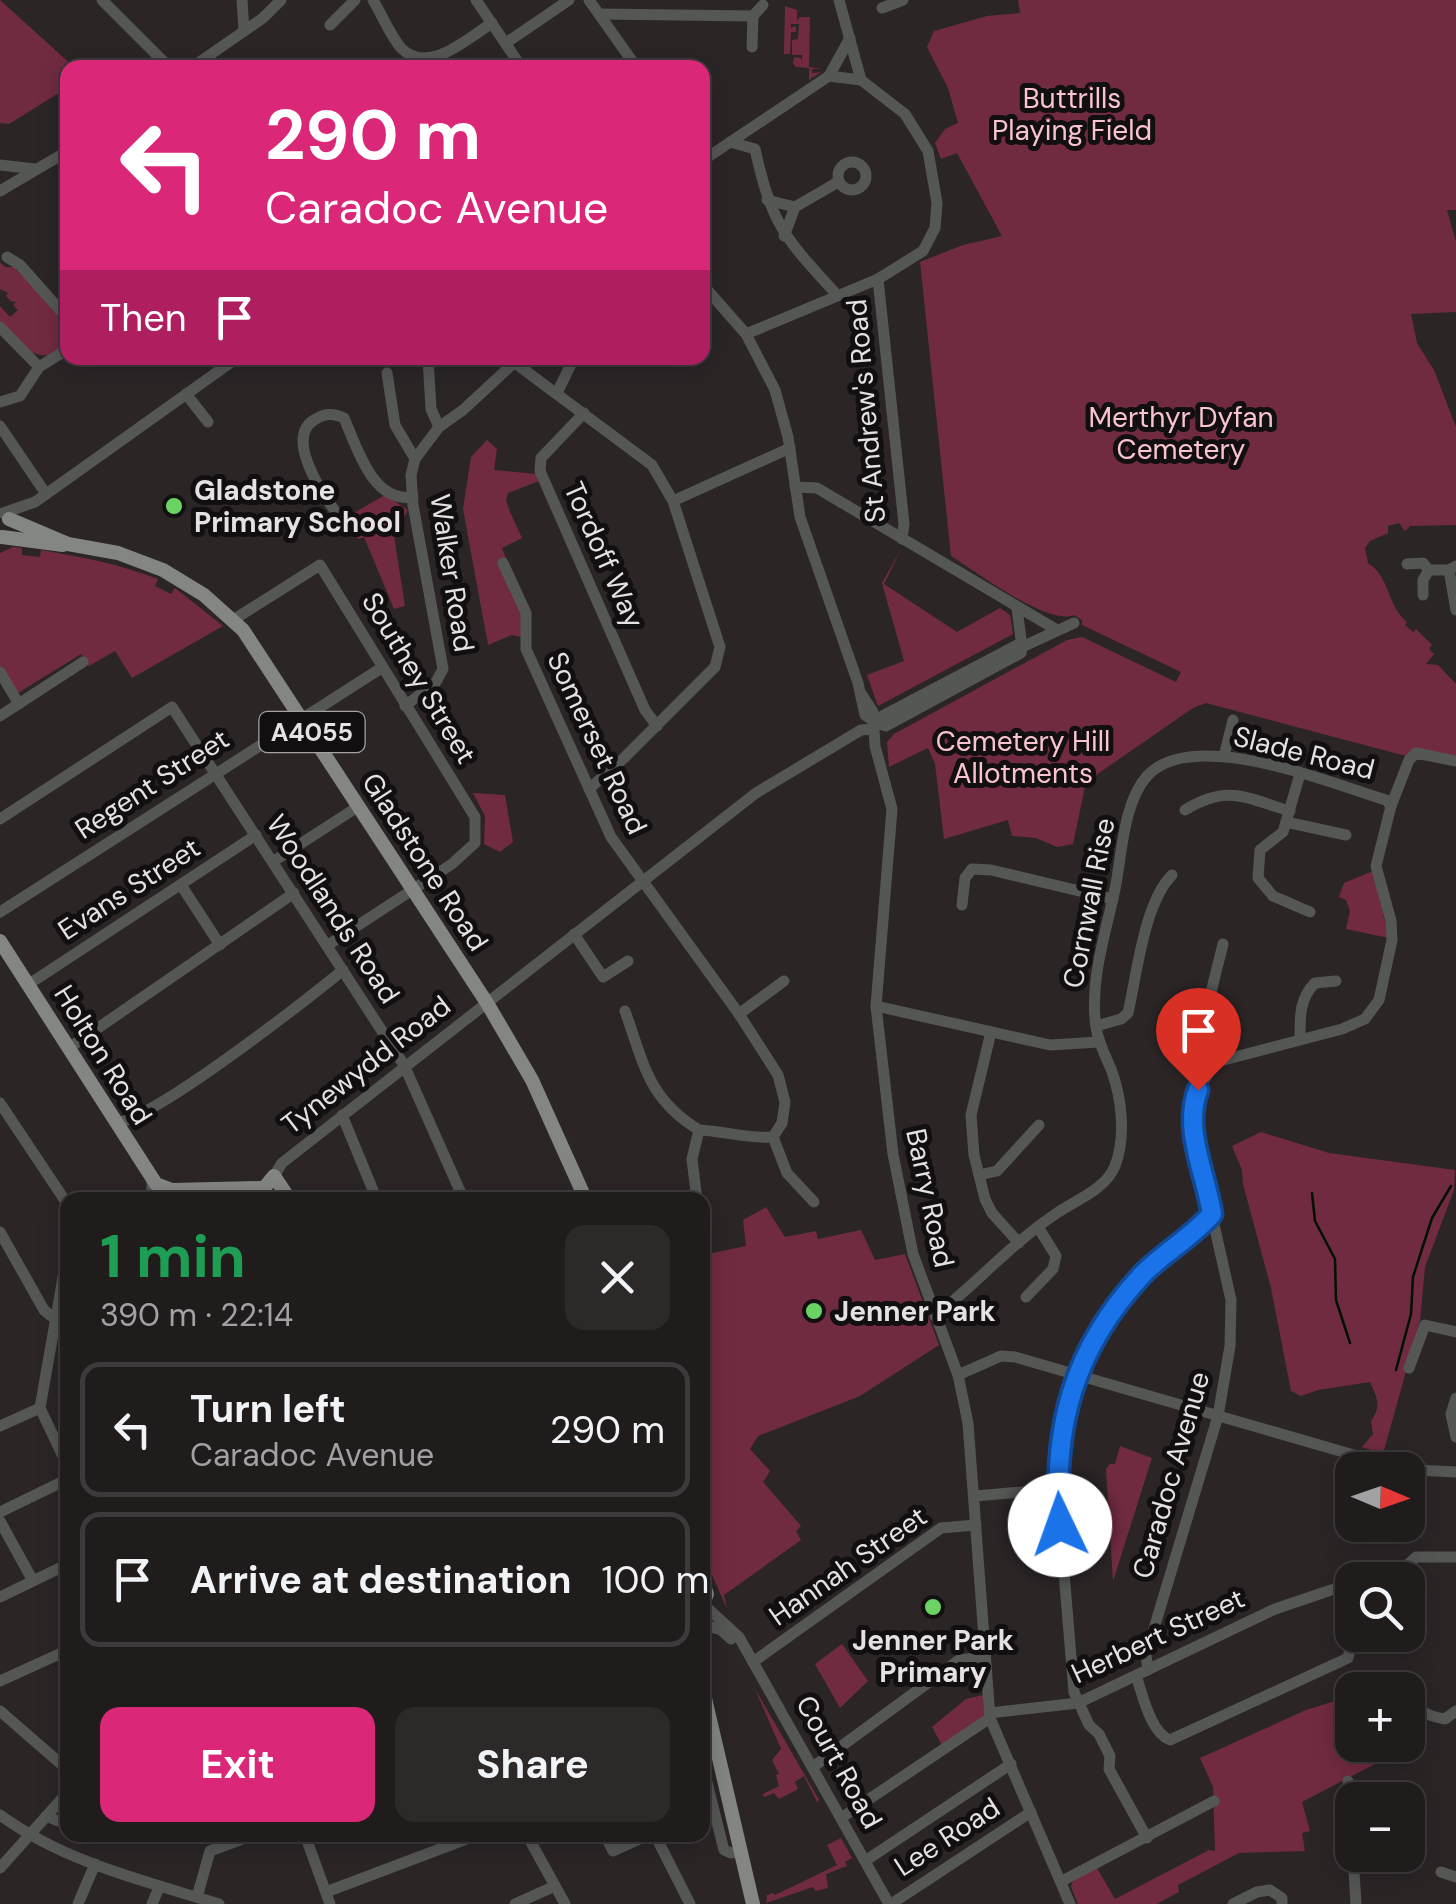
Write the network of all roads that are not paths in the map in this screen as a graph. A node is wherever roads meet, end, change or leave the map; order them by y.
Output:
1 (102, 0) edge
2 (242, 0) edge
3 (280, 0) edge
4 (354, 0) edge
5 (373, 0) edge
6 (476, 0) edge
7 (569, 0) edge
8 (589, 0) edge
9 (839, 0) edge
10 (903, 0) edge
11 (763, 5) dead end
12 (882, 8) dead end
13 (598, 14) junction
14 (753, 16) junction
15 (492, 23) junction
16 (330, 25) dead end
17 (244, 31) junction
18 (850, 38) junction
19 (506, 43) junction
20 (752, 47) dead end
21 (162, 60) edge
22 (202, 60) edge
23 (517, 60) edge
24 (630, 60) edge
25 (829, 76) junction
26 (861, 80) junction
27 (763, 121) junction
28 (730, 142) junction
29 (755, 149) junction
30 (60, 156) edge
31 (710, 156) edge
32 (0, 165) edge
33 (40, 169) junction
34 (838, 182) dead end
35 (0, 192) edge
36 (766, 200) junction
37 (796, 206) junction
38 (784, 236) junction
39 (7, 257) dead end
40 (878, 279) junction
41 (710, 293) edge
42 (837, 296) junction
43 (60, 310) edge
44 (0, 327) edge
45 (746, 334) junction
46 (60, 355) edge
47 (227, 365) edge
48 (428, 365) edge
49 (512, 365) edge
50 (523, 365) edge
51 (571, 365) edge
52 (39, 368) junction
53 (387, 373) dead end
54 (558, 393) junction
55 (186, 394) junction
56 (0, 402) edge
57 (584, 413) junction
58 (208, 422) dead end
59 (0, 426) edge
60 (438, 427) junction
61 (790, 448) junction
62 (415, 459) junction
63 (795, 487) junction
64 (41, 498) junction
65 (413, 498) junction
66 (673, 502) junction
67 (6, 525) edge
68 (349, 530) dead end
69 (902, 539) junction
70 (68, 544) junction
71 (503, 563) dead end
72 (1408, 564) dead end
73 (1453, 568) edge
74 (1429, 570) junction
75 (1422, 596) dead end
76 (1018, 608) junction
77 (1456, 610) edge
78 (233, 620) junction
79 (1074, 622) dead end
80 (1057, 630) junction
81 (1022, 646) junction
82 (83, 662) dead end
83 (383, 667) junction
84 (0, 672) edge
85 (19, 704) junction
86 (405, 706) junction
87 (0, 716) edge
88 (302, 717) junction
89 (1233, 720) dead end
90 (656, 726) junction
91 (873, 726) junction
92 (1224, 756) junction
93 (1456, 761) edge
94 (216, 772) junction
95 (1300, 774) junction
96 (1147, 776) joint
97 (589, 789) junction
98 (359, 806) junction
99 (1391, 806) junction
100 (1186, 810) dead end
101 (1288, 816) junction
102 (0, 819) edge
103 (256, 835) junction
104 (1346, 835) dead end
105 (274, 861) junction
106 (1172, 875) dead end
107 (642, 882) junction
108 (181, 885) junction
109 (413, 891) junction
110 (294, 893) junction
111 (1113, 899) junction
112 (962, 905) dead end
113 (0, 912) edge
114 (1310, 912) dead end
115 (574, 934) junction
116 (0, 941) edge
117 (328, 944) junction
118 (1223, 944) dead end
119 (220, 945) junction
120 (628, 961) dead end
121 (343, 970) junction
122 (784, 981) dead end
123 (1336, 981) dead end
124 (28, 984) junction
125 (487, 1003) junction
126 (876, 1006) junction
127 (625, 1011) dead end
128 (739, 1014) junction
129 (1096, 1026) junction
130 (991, 1032) junction
131 (1300, 1039) junction
132 (1099, 1042) junction
133 (69, 1048) junction
134 (1216, 1062) junction
135 (404, 1065) junction
136 (0, 1103) edge
137 (342, 1115) junction
138 (116, 1122) junction
139 (1039, 1125) dead end
140 (699, 1130) junction
141 (773, 1137) junction
142 (978, 1175) junction
143 (274, 1176) junction
144 (152, 1179) junction
145 (152, 1192) edge
146 (285, 1192) edge
147 (373, 1192) edge
148 (460, 1192) edge
149 (582, 1192) edge
150 (697, 1192) edge
151 (60, 1193) edge
152 (814, 1202) dead end
153 (1212, 1214) junction
154 (1038, 1227) junction
155 (0, 1232) edge
156 (1194, 1234) junction
157 (1019, 1243) junction
158 (1220, 1245) junction
159 (1026, 1297) dead end
160 (935, 1316) junction
161 (60, 1317) edge
162 (60, 1326) edge
163 (1456, 1332) edge
164 (1408, 1368) dead end
165 (1076, 1373) junction
166 (958, 1375) junction
167 (1456, 1398) edge
168 (40, 1408) junction
169 (1218, 1416) junction
170 (0, 1426) edge
171 (1456, 1436) edge
172 (60, 1451) edge
173 (1456, 1472) edge
174 (60, 1483) edge
175 (1057, 1489) junction
176 (975, 1496) junction
177 (0, 1512) edge
178 (0, 1521) edge
179 (976, 1525) junction
180 (1456, 1558) edge
181 (1411, 1562) edge
182 (60, 1568) edge
183 (33, 1581) junction
184 (1335, 1589) edge
185 (0, 1597) edge
186 (710, 1609) edge
187 (710, 1627) edge
188 (743, 1646) junction
189 (1349, 1652) edge
190 (60, 1654) edge
191 (984, 1658) junction
192 (753, 1662) junction
193 (1142, 1673) junction
194 (0, 1681) edge
195 (1078, 1703) junction
196 (0, 1712) edge
197 (1456, 1712) edge
198 (1425, 1715) edge
199 (990, 1716) junction
200 (710, 1722) edge
201 (60, 1763) edge
202 (1011, 1764) junction
203 (813, 1768) junction
204 (710, 1795) edge
205 (60, 1801) edge
206 (1214, 1801) dead end
207 (1031, 1812) junction
208 (0, 1815) edge
209 (46, 1816) junction
210 (841, 1818) junction
211 (60, 1819) edge
212 (28, 1836) junction
213 (1147, 1838) junction
214 (234, 1842) edge
215 (308, 1842) edge
216 (460, 1842) edge
217 (531, 1842) edge
218 (608, 1842) edge
219 (635, 1842) edge
220 (656, 1842) edge
221 (741, 1852) junction
222 (865, 1861) junction
223 (95, 1864) junction
224 (0, 1868) edge
225 (1354, 1872) edge
226 (1441, 1872) dead end
227 (1456, 1877) edge
228 (1062, 1881) junction
229 (556, 1886) junction
230 (159, 1888) junction
231 (196, 1897) junction
232 (328, 1898) edge
233 (78, 1904) edge
234 (152, 1904) edge
235 (219, 1904) edge
236 (515, 1904) edge
237 (564, 1904) edge
238 (690, 1904) edge
239 (753, 1904) edge
240 (890, 1904) edge
241 (1070, 1904) edge
242 (1233, 1904) edge
243 (1282, 1904) edge
244 (1356, 1904) edge

1 - 21 street
2 - 17 street
3 - 17 street
4 - 16 street
5 - 15 street
6 - 15 street
7 - 19 street
8 - 13 street
9 - 18 street
10 - 12 street
11 - 14 street
13 - 14 street
13 - 24 street
14 - 20 street
15 - 19 street
17 - 22 street
18 - 25 street
18 - 26 street
19 - 23 street
25 - 26 street
25 - 27 street
26 - 40 street
27 - 28 street
27 - 29 street
28 - 29 street
28 - 31 street
29 - 36 street
30 - 33 street
32 - 33 street
33 - 35 street
34 - 37 street
36 - 37 street
36 - 38 street
37 - 38 street
38 - 42 street
39 - 43 street
40 - 42 street
40 - 69 street, St Andrew's Road
41 - 45 street, Barry Road
42 - 45 street
44 - 52 street
45 - 61 street, Barry Road
46 - 52 street
47 - 55 street
48 - 60 street
49 - 60 street, Walker Road
50 - 54 street
51 - 54 street
52 - 56 street
53 - 62 street
54 - 57 street
55 - 58 street
55 - 64 street
57 - 66 street
57 - 90 street, Tordoff Way
59 - 64 street
60 - 62 street, Walker Road
61 - 63 street, Barry Road
61 - 66 street
62 - 65 street, Walker Road
63 - 69 street
63 - 91 street, Barry Road
64 - 67 street
64 - 67 street
65 - 68 street
65 - 86 street, Walker Road
66 - 90 street
67 - 70 main road, Gladstone Road / A4055
67 - 70 main road, Gladstone Road / A4055
69 - 76 street
70 - 78 main road, Gladstone Road / A4055
71 - 97 street, Somerset Road
72 - 74 street
73 - 74 street
73 - 77 street
74 - 75 street
76 - 80 street
76 - 81 street
78 - 83 street, Southey Street
78 - 88 main road, Gladstone Road / A4055
79 - 80 street, Tynewydd Road
80 - 81 street, Tynewydd Road
81 - 91 street, Tynewydd Road
82 - 85 street
83 - 86 street, Southey Street
83 - 88 street, Regent Street
84 - 85 street
85 - 87 street
86 - 109 street, Southey Street
88 - 94 street, Regent Street
88 - 98 main road, Gladstone Road / A4055
89 - 92 street
90 - 97 street
91 - 107 street, Tynewydd Road
91 - 126 street, Barry Road
92 - 95 street, Slade Road
92 - 96 street, Slade Road
93 - 99 street
94 - 102 street, Woodlands Road
94 - 103 street, Woodlands Road
94 - 113 street, Regent Street
95 - 99 street, Slade Road
95 - 101 street
96 - 111 street, Cornwall Rise
97 - 107 street, Somerset Road
98 - 105 street
98 - 109 main road, Gladstone Road / A4055
99 - 131 street
100 - 101 street
101 - 104 street
101 - 114 street
103 - 105 street, Woodlands Road
103 - 108 street, Evans Street
105 - 110 street, Woodlands Road
106 - 129 street
107 - 115 street, Tynewydd Road
107 - 128 street, Somerset Road
108 - 119 street
108 - 124 street, Evans Street
109 - 117 street
109 - 125 main road, Gladstone Road / A4055
110 - 117 street, Woodlands Road
110 - 119 street
111 - 112 street
111 - 129 street, Cornwall Rise
115 - 120 street
115 - 125 street, Tynewydd Road
116 - 124 main road, Holton Road
117 - 121 street, Woodlands Road
118 - 134 street
119 - 133 street
121 - 135 street, Woodlands Road
121 - 138 street
122 - 128 street
123 - 131 street
124 - 133 main road, Holton Road
125 - 135 street, Tynewydd Road
125 - 149 main road, Gladstone Road / A4055
126 - 130 street
126 - 160 street, Barry Road
127 - 140 street
128 - 141 street, Somerset Road
129 - 132 street, Cornwall Rise
130 - 132 street
130 - 142 street
131 - 134 street
132 - 154 street, Cornwall Rise
133 - 138 main road, Holton Road
134 - 153 street, Caradoc Avenue
135 - 137 street, Tynewydd Road
135 - 148 street, Woodlands Road
136 - 151 street
137 - 143 street, Tynewydd Road
137 - 147 street
138 - 144 main road, Holton Road
139 - 142 street
140 - 141 street
140 - 150 street
141 - 152 street
142 - 157 street
143 - 144 main road, Tynewydd Road
143 - 146 main road
144 - 145 street
153 - 156 street
153 - 158 street, Caradoc Avenue
154 - 157 street, Cornwall Rise
154 - 159 street
155 - 161 street
156 - 158 street
156 - 165 street
157 - 160 street, Cornwall Rise
158 - 169 street, Caradoc Avenue
160 - 166 street, Barry Road
162 - 168 street
163 - 164 street
165 - 166 street
165 - 169 street
165 - 175 street
166 - 176 street, Barry Road
167 - 171 street
168 - 170 street
168 - 172 street
169 - 173 street
169 - 193 street, Caradoc Avenue
174 - 177 street
175 - 176 street
175 - 195 street
176 - 179 street, Barry Road
178 - 183 street
179 - 191 street, Barry Road
179 - 192 street, Hannah Street
180 - 181 street
182 - 183 street
183 - 185 street
184 - 193 street, Herbert Street
186 - 188 street, Court Road
187 - 188 street, Court Road
188 - 192 street, Court Road
189 - 193 street
190 - 194 street
191 - 199 street, Barry Road
191 - 203 street
192 - 203 street, Court Road
193 - 195 street, Herbert Street
195 - 199 street, Herbert Street
195 - 213 street
196 - 201 street
197 - 198 street
199 - 202 street, Barry Road
199 - 210 street
200 - 221 main road
202 - 207 street, Barry Road
202 - 222 street
203 - 210 street, Court Road
204 - 221 street
205 - 209 street
206 - 213 street
207 - 228 street, Barry Road
207 - 240 street, Lee Road
208 - 212 street
209 - 211 street
209 - 212 street
210 - 222 street, Court Road
212 - 223 street
212 - 224 street
213 - 228 street
214 - 231 street
215 - 232 street
216 - 232 street
217 - 229 street
218 - 219 street
220 - 238 street
221 - 239 main road
222 - 240 street, Court Road
223 - 230 street
223 - 233 street
225 - 244 street
226 - 227 street
228 - 241 street, Barry Road
229 - 236 street
229 - 237 street
230 - 231 street
230 - 234 street
231 - 235 street
242 - 243 street

